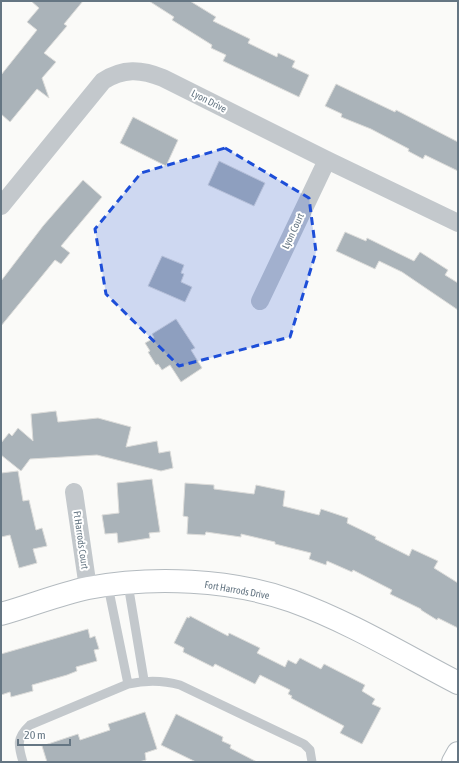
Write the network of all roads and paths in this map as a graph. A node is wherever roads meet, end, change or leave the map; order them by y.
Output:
1 (327, 160) junction
2 (1, 206) edge
3 (458, 223) edge
4 (260, 301) dead end
5 (74, 492) dead end
6 (108, 586) junction
7 (1, 614) edge
8 (144, 680) junction
9 (458, 683) edge
10 (128, 684) junction
11 (458, 753) edge
12 (23, 762) edge
13 (312, 762) edge
14 (453, 762) edge

1 - 2 street, Lyon Drive
1 - 3 street, Lyon Drive
1 - 4 street, Lyon Court
5 - 6 street, Ft Harrods Court
6 - 7 street, Fort Harrods Drive
6 - 8 lane
6 - 9 street, Fort Harrods Drive
6 - 10 lane
8 - 10 lane
8 - 13 lane
10 - 12 lane
11 - 14 street

